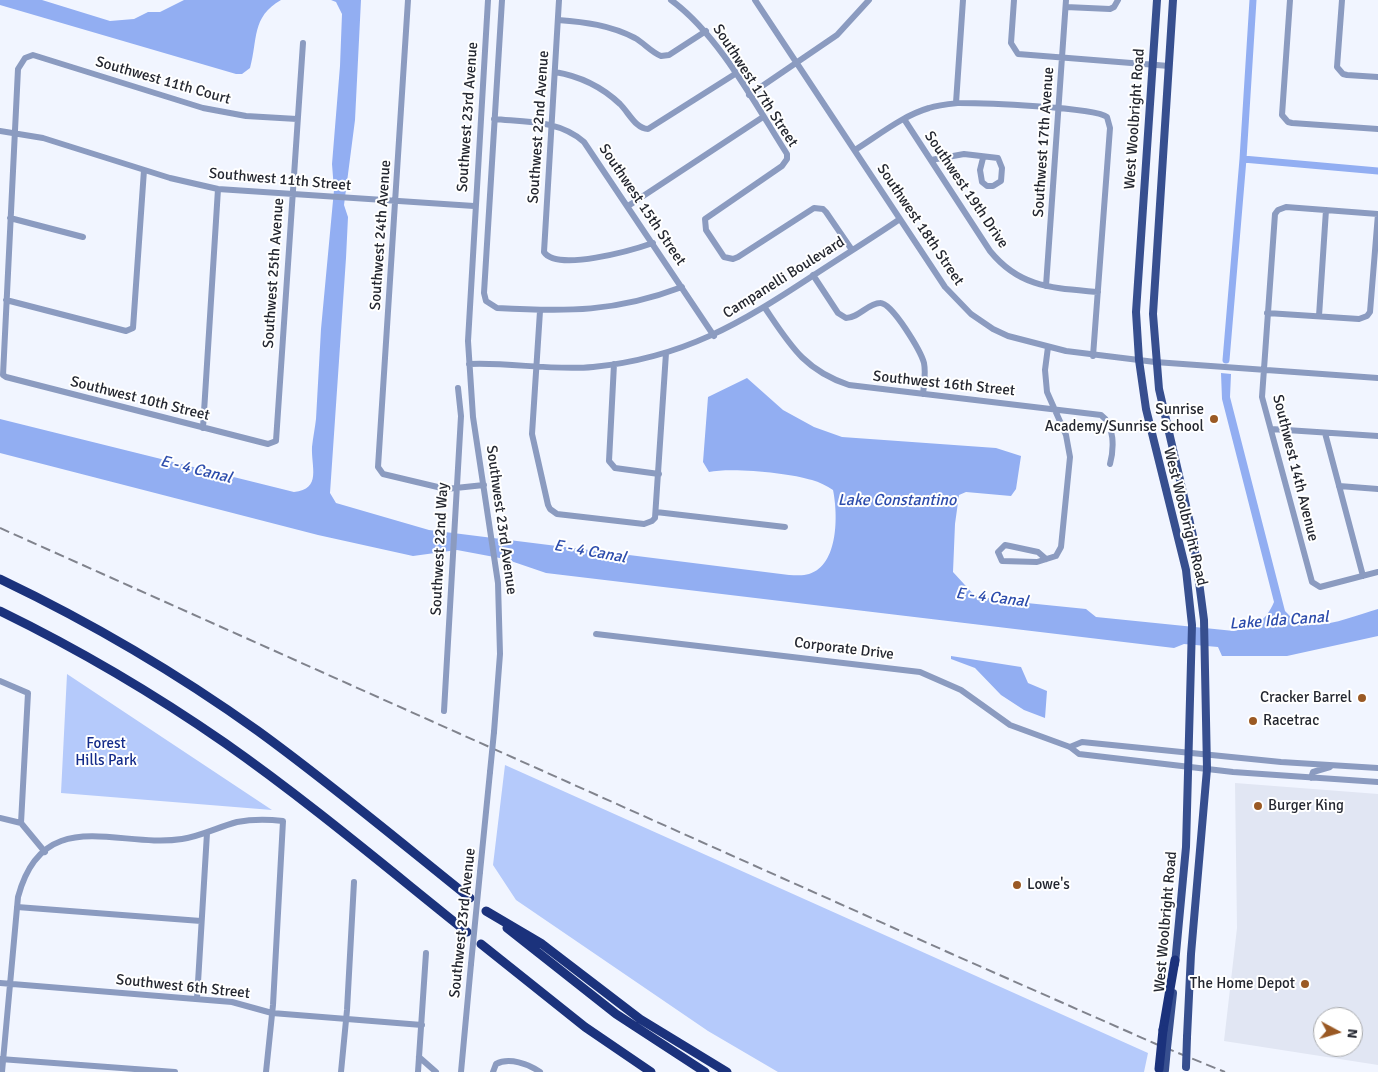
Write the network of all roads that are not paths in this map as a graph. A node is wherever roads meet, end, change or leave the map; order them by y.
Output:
1 (408, 0) edge
2 (488, 0) edge
3 (502, 0) edge
4 (559, 0) edge
5 (671, 0) edge
6 (755, 0) edge
7 (869, 0) edge
8 (963, 0) edge
9 (1014, 0) edge
10 (1118, 0) edge
11 (1157, 0) edge
12 (1173, 0) edge
13 (1290, 0) edge
14 (1342, 0) edge
15 (1066, 4) edge
16 (558, 20) junction
17 (706, 31) junction
18 (303, 43) dead end
19 (1062, 58) junction
20 (798, 62) junction
21 (1152, 64) junction
22 (1169, 66) junction
23 (555, 72) junction
24 (735, 74) junction
25 (1378, 77) edge
26 (749, 95) junction
27 (956, 103) junction
28 (1059, 109) junction
29 (763, 117) junction
30 (297, 119) junction
31 (494, 119) junction
32 (904, 119) junction
33 (551, 124) junction
34 (1378, 129) edge
35 (0, 131) edge
36 (15, 132) junction
37 (855, 150) junction
38 (983, 158) junction
39 (931, 160) junction
40 (144, 170) junction
41 (218, 189) junction
42 (292, 195) junction
43 (395, 202) junction
44 (474, 206) junction
45 (628, 206) junction
46 (1326, 210) junction
47 (1378, 214) edge
48 (10, 218) junction
49 (900, 219) junction
50 (83, 237) dead end
51 (653, 243) junction
52 (852, 250) junction
53 (813, 276) junction
54 (1046, 286) junction
55 (682, 287) junction
56 (1098, 292) junction
57 (6, 300) junction
58 (765, 308) junction
59 (540, 311) junction
60 (1267, 313) junction
61 (1319, 316) junction
62 (714, 336) junction
63 (1048, 347) junction
64 (666, 353) junction
65 (1093, 356) junction
66 (1139, 360) junction
67 (1155, 362) junction
68 (468, 364) junction
69 (614, 364) junction
70 (536, 367) junction
71 (1263, 370) junction
72 (1378, 378) edge
73 (458, 388) dead end
74 (923, 394) junction
75 (1053, 409) junction
76 (203, 428) junction
77 (1271, 429) junction
78 (1325, 433) junction
79 (1378, 436) edge
80 (272, 444) joint
81 (1110, 464) dead end
82 (659, 474) junction
83 (484, 484) junction
84 (1339, 486) junction
85 (456, 489) junction
86 (1378, 489) edge
87 (656, 512) junction
88 (785, 527) dead end
89 (1046, 558) junction
90 (1378, 572) edge
91 (1363, 576) junction
92 (0, 579) edge
93 (0, 611) edge
94 (596, 634) dead end
95 (0, 680) edge
96 (444, 711) dead end
97 (1070, 748) junction
98 (1191, 754) junction
99 (1207, 755) junction
100 (1190, 766) junction
101 (1339, 766) junction
102 (1207, 768) junction
103 (1378, 768) edge
104 (1310, 778) junction
105 (1378, 782) edge
106 (0, 818) edge
107 (21, 824) junction
108 (207, 833) junction
109 (45, 852) junction
110 (354, 882) dead end
111 (470, 898) dead end
112 (17, 907) junction
113 (202, 922) junction
114 (467, 932) dead end
115 (481, 944) dead end
116 (426, 953) dead end
117 (1175, 960) joint
118 (0, 984) edge
119 (10, 984) junction
120 (197, 999) junction
121 (272, 1013) junction
122 (346, 1019) junction
123 (422, 1024) junction
124 (419, 1057) junction
125 (2, 1059) edge
126 (1185, 1070) edge
127 (1162, 1071) edge
128 (2, 1072) edge
129 (175, 1072) edge
130 (266, 1072) edge
131 (341, 1072) edge
132 (418, 1072) edge
133 (436, 1072) edge
134 (461, 1072) edge
135 (494, 1072) edge
136 (540, 1072) edge
137 (651, 1072) edge
138 (705, 1072) edge
139 (727, 1072) edge

1 - 43 street, Southwest 24th Avenue
2 - 44 street, Southwest 23rd Avenue
3 - 31 street
4 - 16 street, Southwest 22nd Avenue
5 - 17 street, Southwest 17th Street
6 - 20 street, Southwest 18th Street
7 - 20 street
8 - 27 street
9 - 19 street
10 - 15 street
11 - 21 main road, West Woolbright Road
12 - 22 main road, West Woolbright Road
13 - 34 street
14 - 25 street
15 - 19 street, Southwest 17th Avenue
16 - 17 street
16 - 23 street, Southwest 22nd Avenue
17 - 24 street, Southwest 17th Street
18 - 30 street, Southwest 25th Avenue
19 - 21 street
19 - 28 street, Southwest 17th Avenue
20 - 26 street
20 - 37 street, Southwest 18th Street
21 - 22 street
21 - 66 main road, West Woolbright Road
22 - 67 main road, West Woolbright Road
23 - 24 street
23 - 33 street, Southwest 22nd Avenue
24 - 26 street, Southwest 17th Street
26 - 29 street, Southwest 17th Street
27 - 28 street
27 - 32 street
28 - 54 street, Southwest 17th Avenue
28 - 56 street
29 - 45 street
29 - 52 street, Southwest 17th Street
30 - 36 street, Southwest 11th Court
30 - 42 street, Southwest 25th Avenue
31 - 33 street, Southwest 15th Street
31 - 59 street
32 - 37 street
32 - 39 street, Southwest 19th Drive
33 - 45 street, Southwest 15th Street
33 - 51 street, Southwest 22nd Avenue
35 - 36 street, Southwest 11th Street
36 - 40 street, Southwest 11th Street
36 - 48 street
37 - 49 street, Southwest 18th Street
38 - 38 street
38 - 39 street
39 - 54 street, Southwest 19th Drive
40 - 41 street, Southwest 11th Street
40 - 57 street
41 - 42 street, Southwest 11th Street
41 - 76 street
42 - 43 street, Southwest 11th Street
42 - 80 street, Southwest 25th Avenue
43 - 44 street, Southwest 11th Street
43 - 85 street, Southwest 24th Avenue
44 - 68 street, Southwest 23rd Avenue
45 - 51 street, Southwest 15th Street
46 - 47 street
46 - 60 street, Southwest 14th Avenue
46 - 61 street
47 - 61 street
48 - 50 street
48 - 57 street
49 - 52 street, Campanelli Boulevard
49 - 63 street, Southwest 18th Street
51 - 55 street, Southwest 15th Street
52 - 53 street, Campanelli Boulevard
53 - 58 street, Campanelli Boulevard
53 - 74 street
54 - 56 street, Southwest 19th Drive
55 - 59 street
55 - 62 street, Southwest 15th Street
56 - 65 street
57 - 76 street, Southwest 10th Street
58 - 62 street, Campanelli Boulevard
58 - 74 street, Southwest 16th Street
59 - 70 street
60 - 61 street
60 - 71 street, Southwest 14th Avenue
62 - 64 street, Campanelli Boulevard
63 - 65 street, Southwest 18th Street
63 - 75 street
64 - 69 street, Campanelli Boulevard
64 - 82 street
65 - 66 street, Southwest 18th Street
66 - 67 street, Southwest 18th Street
66 - 98 main road, West Woolbright Road
67 - 71 street, Southwest 18th Street
67 - 99 main road, West Woolbright Road
68 - 70 street, Campanelli Boulevard
68 - 83 street, Southwest 23rd Avenue
69 - 70 street, Campanelli Boulevard
69 - 82 street
70 - 87 street
71 - 72 street, Southwest 18th Street
71 - 77 street, Southwest 14th Avenue
73 - 85 street, Southwest 22nd Way
74 - 75 street, Southwest 16th Street
75 - 81 street, Southwest 16th Street
75 - 89 street
76 - 80 street, Southwest 10th Street
77 - 78 street
77 - 91 street, Southwest 14th Avenue
78 - 79 street
78 - 84 street
82 - 87 street
83 - 85 street
83 - 134 street, Southwest 23rd Avenue, bridge
84 - 86 street
84 - 91 street
85 - 96 street, Southwest 22nd Way
87 - 88 street
89 - 89 street
90 - 91 street
92 - 111 highway
93 - 114 highway
94 - 97 street, Corporate Drive
95 - 107 street
97 - 98 street
97 - 100 street, Corporate Drive
98 - 99 street
98 - 100 main road, West Woolbright Road
99 - 101 street
99 - 102 main road, West Woolbright Road
100 - 102 street, Corporate Drive
100 - 117 main road, West Woolbright Road
101 - 103 street
101 - 104 street
102 - 104 street, Corporate Drive
102 - 126 main road, West Woolbright Road, bridge
104 - 105 street, Corporate Drive
106 - 107 street
107 - 109 street
108 - 109 street
108 - 113 street
108 - 121 street
109 - 112 street
110 - 122 street
112 - 113 street
112 - 119 street
113 - 120 street
115 - 137 highway
116 - 123 street
117 - 127 highway, bridge
118 - 119 street, Southwest 6th Street
119 - 120 street, Southwest 6th Street
119 - 125 street
120 - 121 street, Southwest 6th Street
121 - 122 street, Southwest 6th Street
121 - 130 street
122 - 123 street, Southwest 6th Street
122 - 131 street
123 - 124 street
124 - 132 street
124 - 133 street
125 - 128 street
125 - 129 street
135 - 136 street
138 - 139 highway

